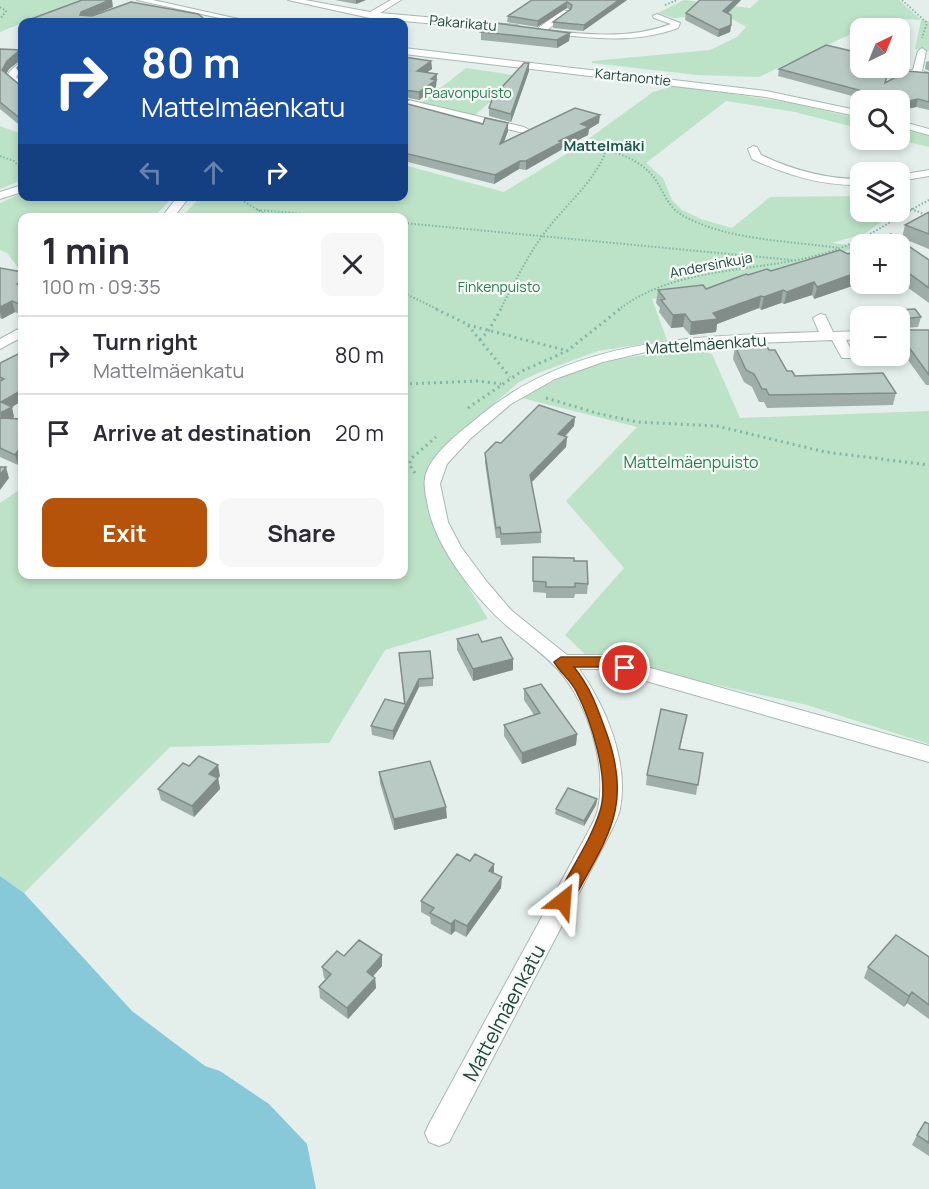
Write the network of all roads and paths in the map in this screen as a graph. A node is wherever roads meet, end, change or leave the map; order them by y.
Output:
1 (141, 0) edge
2 (292, 0) edge
3 (397, 0) edge
4 (902, 0) edge
5 (129, 5) edge
6 (0, 7) edge
7 (566, 12) edge
8 (371, 15) junction
9 (657, 16) dead end
10 (229, 18) edge
11 (366, 18) edge
12 (0, 19) edge
13 (928, 24) edge
14 (540, 31) junction
15 (923, 32) junction
16 (929, 33) edge
17 (408, 51) edge
18 (922, 51) joint
19 (18, 68) edge
20 (910, 73) edge
21 (916, 73) junction
22 (929, 76) edge
23 (18, 84) edge
24 (408, 103) edge
25 (850, 112) edge
26 (910, 127) edge
27 (524, 130) edge
28 (929, 132) edge
29 (564, 140) edge
30 (599, 148) junction
31 (753, 149) dead end
32 (0, 156) edge
33 (18, 166) edge
34 (929, 173) edge
35 (910, 176) edge
36 (850, 181) edge
37 (18, 189) edge
38 (0, 196) edge
39 (929, 200) edge
40 (181, 201) edge
41 (243, 201) edge
42 (910, 209) joint
43 (257, 210) junction
44 (170, 213) edge
45 (263, 213) edge
46 (294, 213) edge
47 (929, 216) edge
48 (890, 222) edge
49 (408, 223) edge
50 (542, 237) junction
51 (840, 248) junction
52 (799, 260) junction
53 (408, 295) edge
54 (820, 318) dead end
55 (467, 324) junction
56 (489, 330) junction
57 (18, 334) edge
58 (850, 336) edge
59 (832, 337) junction
60 (480, 340) junction
61 (0, 345) edge
62 (568, 351) junction
63 (847, 355) dead end
64 (408, 384) edge
65 (515, 384) junction
66 (929, 465) edge
67 (561, 662) junction
68 (929, 754) edge
69 (439, 1133) dead end

1 - 5 street
1 - 10 street
2 - 8 street, Pakarikatu
3 - 8 street
4 - 13 path
6 - 12 path
7 - 14 street
8 - 11 street
8 - 14 street, Pakarikatu
9 - 14 street, Pakarikatu
13 - 15 path
15 - 16 path
15 - 18 path
17 - 25 street, Kartanontie
18 - 21 street
19 - 23 street
20 - 21 street
21 - 22 street
24 - 27 street
26 - 28 street
29 - 30 path
30 - 50 path
30 - 51 path
31 - 36 street
32 - 33 path
34 - 35 street
37 - 38 street
39 - 42 path, Andersinkuja
40 - 44 street
41 - 43 path
42 - 47 path
43 - 45 path
43 - 46 path
48 - 51 path, Andersinkuja
49 - 50 path
50 - 52 path
50 - 56 path
51 - 52 path, Andersinkuja
52 - 62 path, Andersinkuja
53 - 55 path
54 - 59 street
55 - 56 path
55 - 60 path
56 - 60 path
56 - 62 path
57 - 61 street
58 - 59 street, Mattelmäenkatu
59 - 63 street
59 - 65 street, Mattelmäenkatu
60 - 65 path
62 - 65 path, Andersinkuja
64 - 65 path
65 - 66 path
65 - 67 street, Mattelmäenkatu
67 - 68 street
67 - 69 street, Mattelmäenkatu

